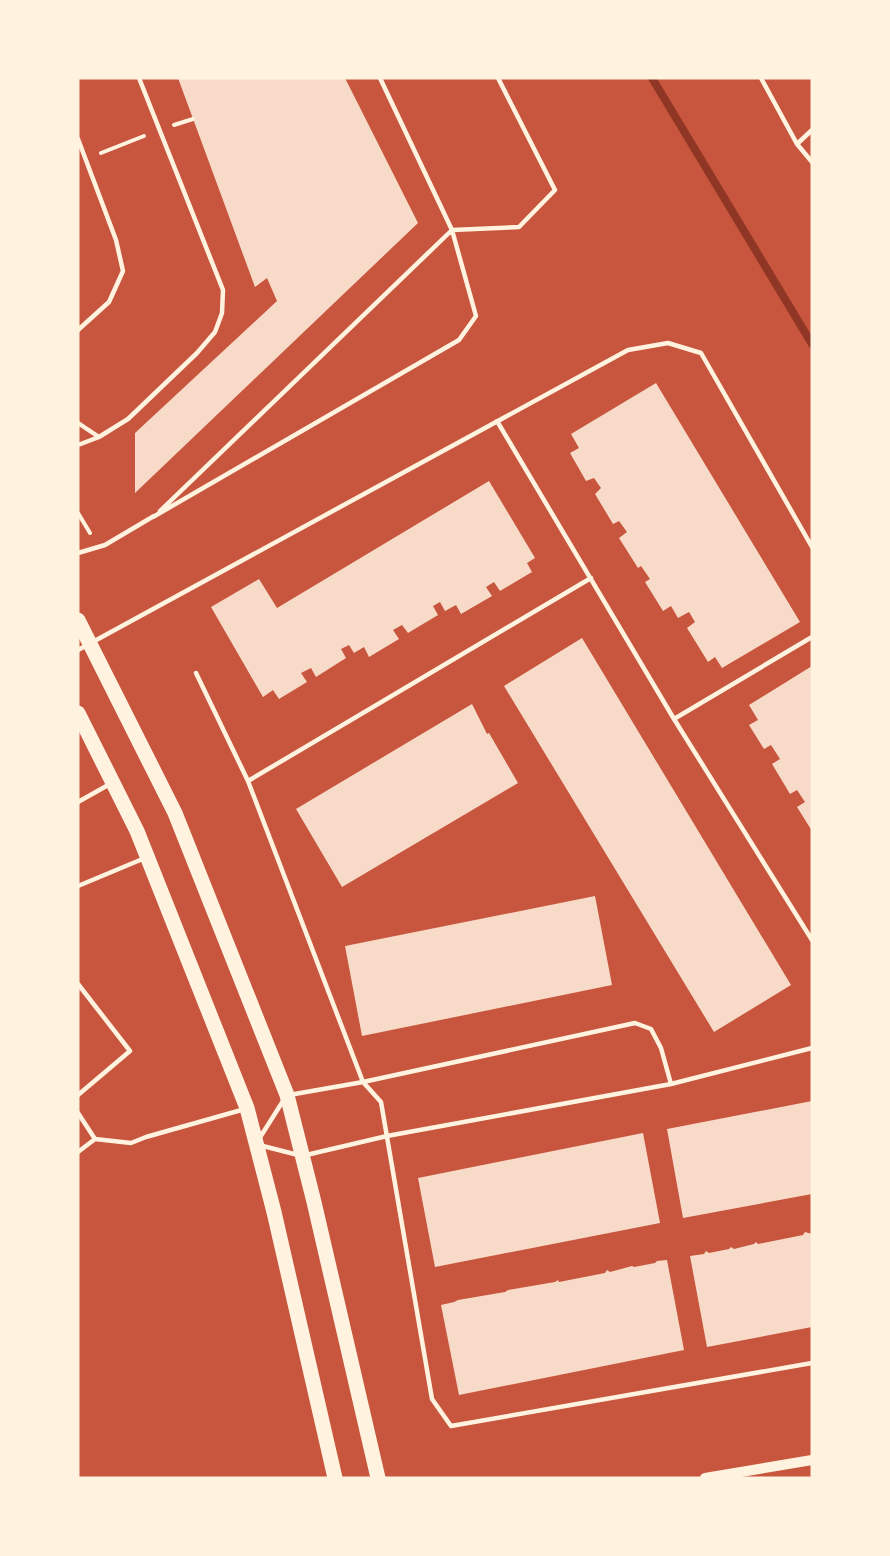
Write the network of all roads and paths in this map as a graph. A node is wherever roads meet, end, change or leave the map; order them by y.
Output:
1 (139, 78) edge
2 (380, 78) edge
3 (498, 78) edge
4 (761, 78) edge
5 (193, 119) dead end
6 (159, 130) junction
7 (812, 130) edge
8 (78, 139) edge
9 (797, 144) junction
10 (86, 159) junction
11 (812, 162) edge
12 (452, 230) junction
13 (78, 330) edge
14 (497, 421) junction
15 (78, 423) edge
16 (99, 437) junction
17 (78, 445) edge
18 (78, 513) edge
19 (153, 517) junction
20 (99, 546) junction
21 (812, 547) edge
22 (78, 553) edge
23 (591, 578) junction
24 (78, 620) edge
25 (812, 637) edge
26 (84, 647) edge
27 (196, 673) dead end
28 (78, 713) edge
29 (674, 719) junction
30 (248, 781) junction
31 (113, 783) junction
32 (78, 802) edge
33 (147, 857) junction
34 (78, 886) edge
35 (812, 940) edge
36 (78, 984) edge
37 (812, 1048) edge
38 (363, 1082) junction
39 (671, 1084) junction
40 (78, 1095) edge
41 (287, 1095) junction
42 (247, 1108) junction
43 (78, 1113) edge
44 (387, 1136) junction
45 (95, 1139) junction
46 (256, 1144) junction
47 (78, 1152) edge
48 (302, 1156) junction
49 (812, 1363) edge
50 (812, 1460) edge
51 (766, 1473) edge
52 (335, 1478) edge
53 (378, 1478) edge
54 (705, 1478) edge

1 - 6 lane
2 - 12 lane
3 - 12 lane
4 - 9 lane
5 - 6 path
6 - 10 path
6 - 16 lane
7 - 9 lane
8 - 10 lane
9 - 11 lane
10 - 13 lane
12 - 19 lane
12 - 19 lane
14 - 21 lane
14 - 23 lane
14 - 26 lane
15 - 16 lane
16 - 17 lane
18 - 20 path
19 - 20 lane
20 - 22 lane
23 - 29 lane
23 - 30 lane
24 - 26 main road
25 - 29 lane
26 - 41 main road
27 - 30 lane
28 - 31 main road
29 - 35 lane
30 - 38 lane
31 - 32 lane
31 - 33 main road
33 - 34 lane
33 - 42 main road
36 - 40 lane
37 - 39 lane
38 - 39 lane
38 - 41 lane
38 - 44 lane
39 - 44 lane
41 - 46 lane
41 - 48 main road
42 - 45 lane
42 - 46 main road
43 - 45 lane
44 - 48 lane
44 - 49 lane
45 - 47 lane
46 - 48 lane
46 - 52 main road
48 - 53 main road
50 - 51 street
51 - 54 street

